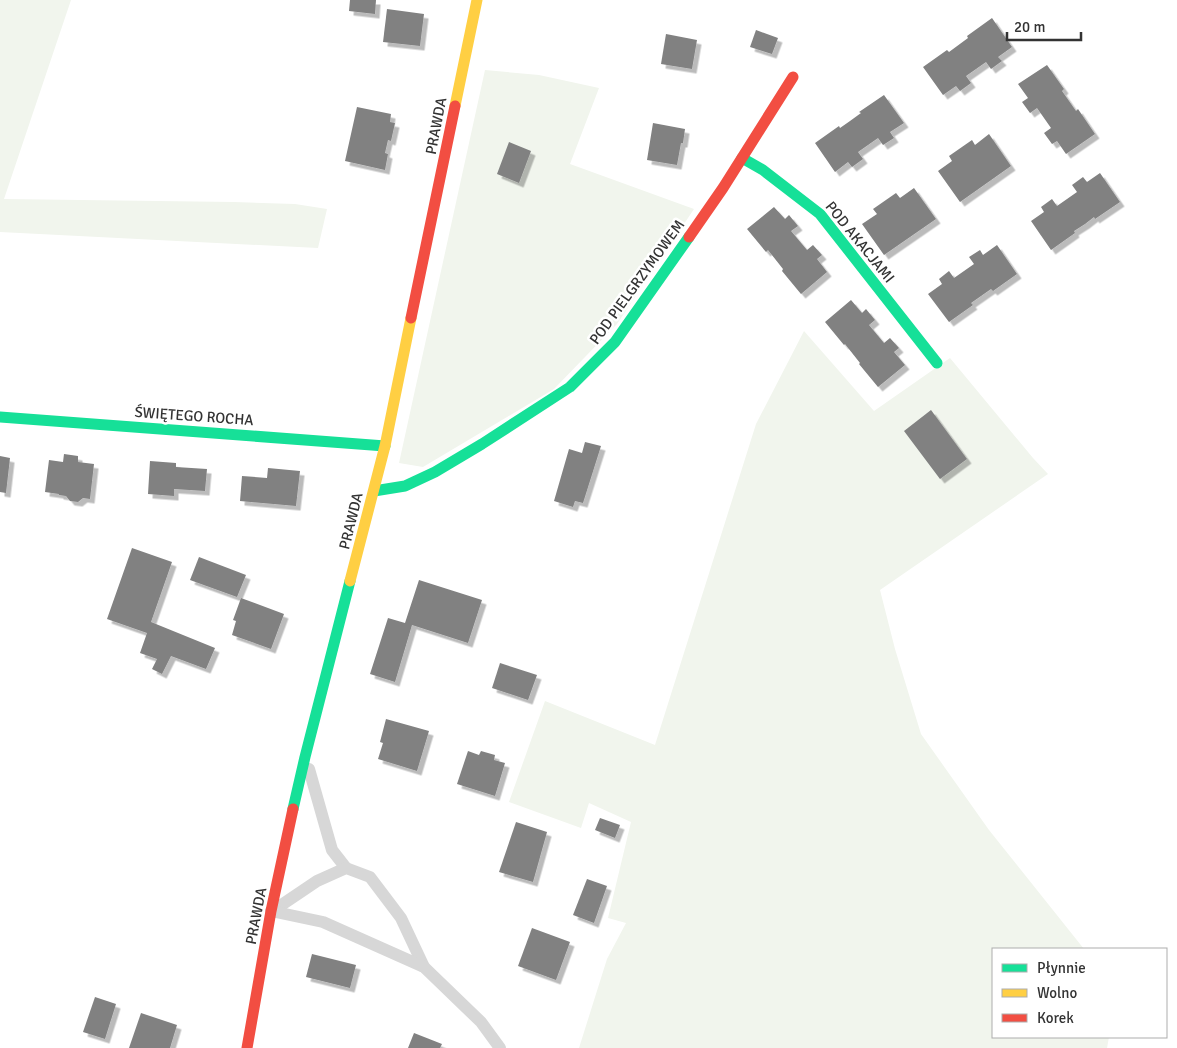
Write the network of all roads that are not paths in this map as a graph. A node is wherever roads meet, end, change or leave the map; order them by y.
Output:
1 (477, 0) edge
2 (794, 77) dead end
3 (742, 158) junction
4 (937, 362) dead end
5 (0, 417) edge
6 (385, 446) junction
7 (374, 491) junction
8 (305, 756) junction
9 (346, 868) junction
10 (271, 911) junction
11 (424, 967) junction
12 (247, 1048) edge
13 (500, 1048) edge

1 - 6 street, PRAWDA
2 - 3 street, POD PIELGRZYMOWEM
3 - 4 street, POD AKACJAMI
3 - 7 street, POD PIELGRZYMOWEM
5 - 6 street, ŚWIĘTEGO ROCHA
6 - 7 street, PRAWDA
7 - 8 street, PRAWDA
8 - 9 lane
8 - 10 street, PRAWDA
9 - 10 lane
9 - 11 lane
10 - 11 lane
10 - 12 street, PRAWDA
11 - 13 lane

